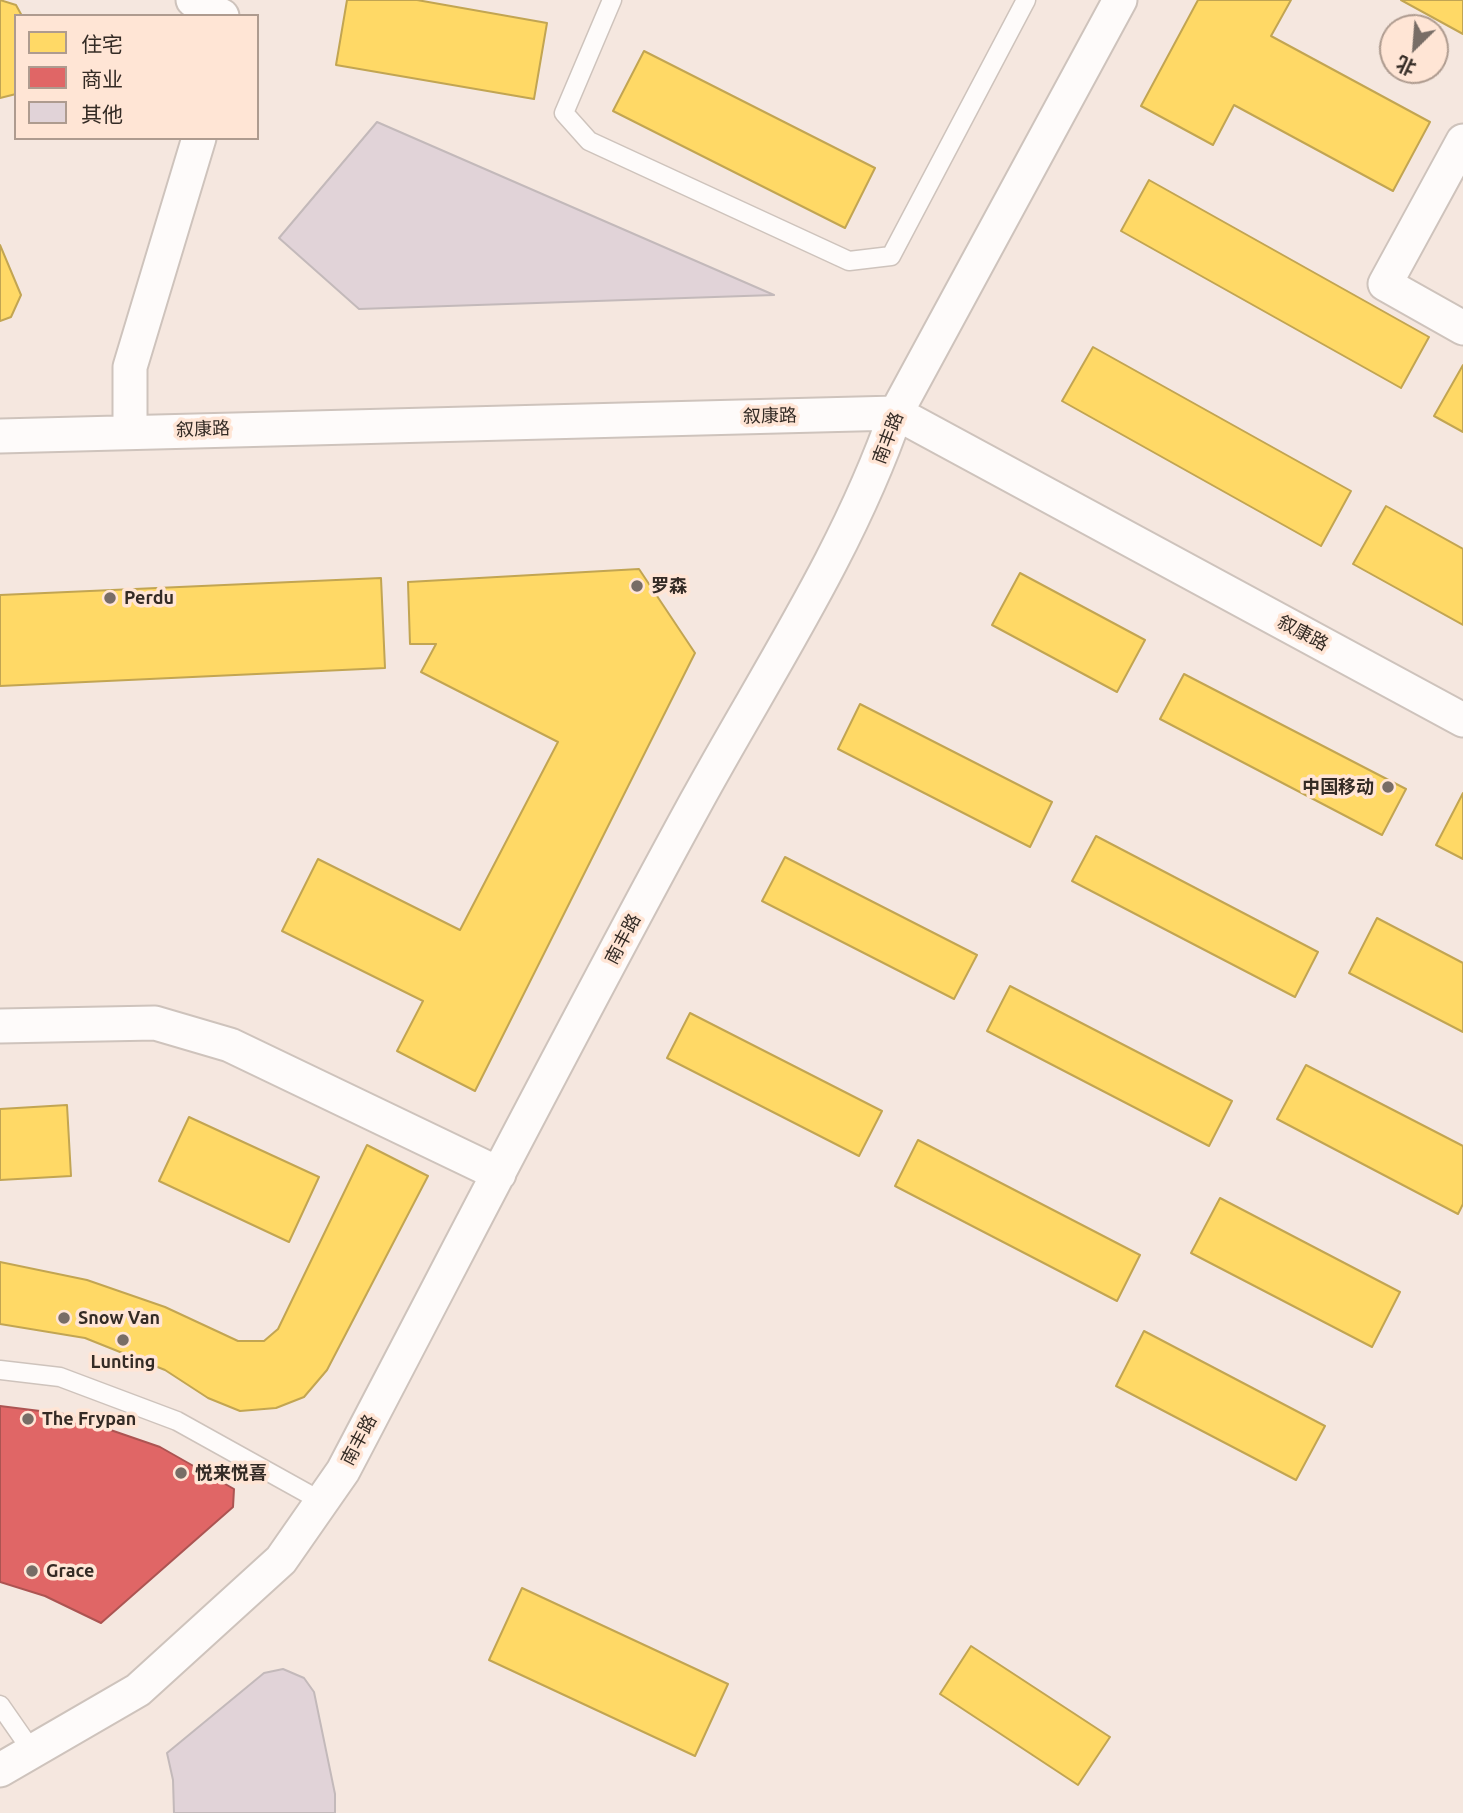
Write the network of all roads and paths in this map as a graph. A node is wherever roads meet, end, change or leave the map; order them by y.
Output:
1 (193, 0) edge
2 (612, 0) edge
3 (1026, 0) edge
4 (1120, 0) edge
5 (218, 14) edge
6 (198, 140) edge
7 (1463, 141) edge
8 (1463, 328) edge
9 (896, 413) junction
10 (130, 431) junction
11 (0, 436) edge
12 (1463, 720) edge
13 (0, 1026) edge
14 (499, 1174) junction
15 (0, 1370) edge
16 (321, 1501) junction
17 (0, 1705) edge
18 (32, 1751) junction
19 (0, 1770) edge

1 - 5 street
2 - 3 lane
4 - 9 street, 南丰路
6 - 10 street
7 - 8 street
9 - 10 street, 叙康路
9 - 12 street, 叙康路
9 - 14 street, 南丰路
10 - 11 street, 叙康路
13 - 14 street
14 - 16 street, 南丰路
15 - 16 lane
16 - 18 street, 南丰路
17 - 18 lane
18 - 19 street, 南丰路

